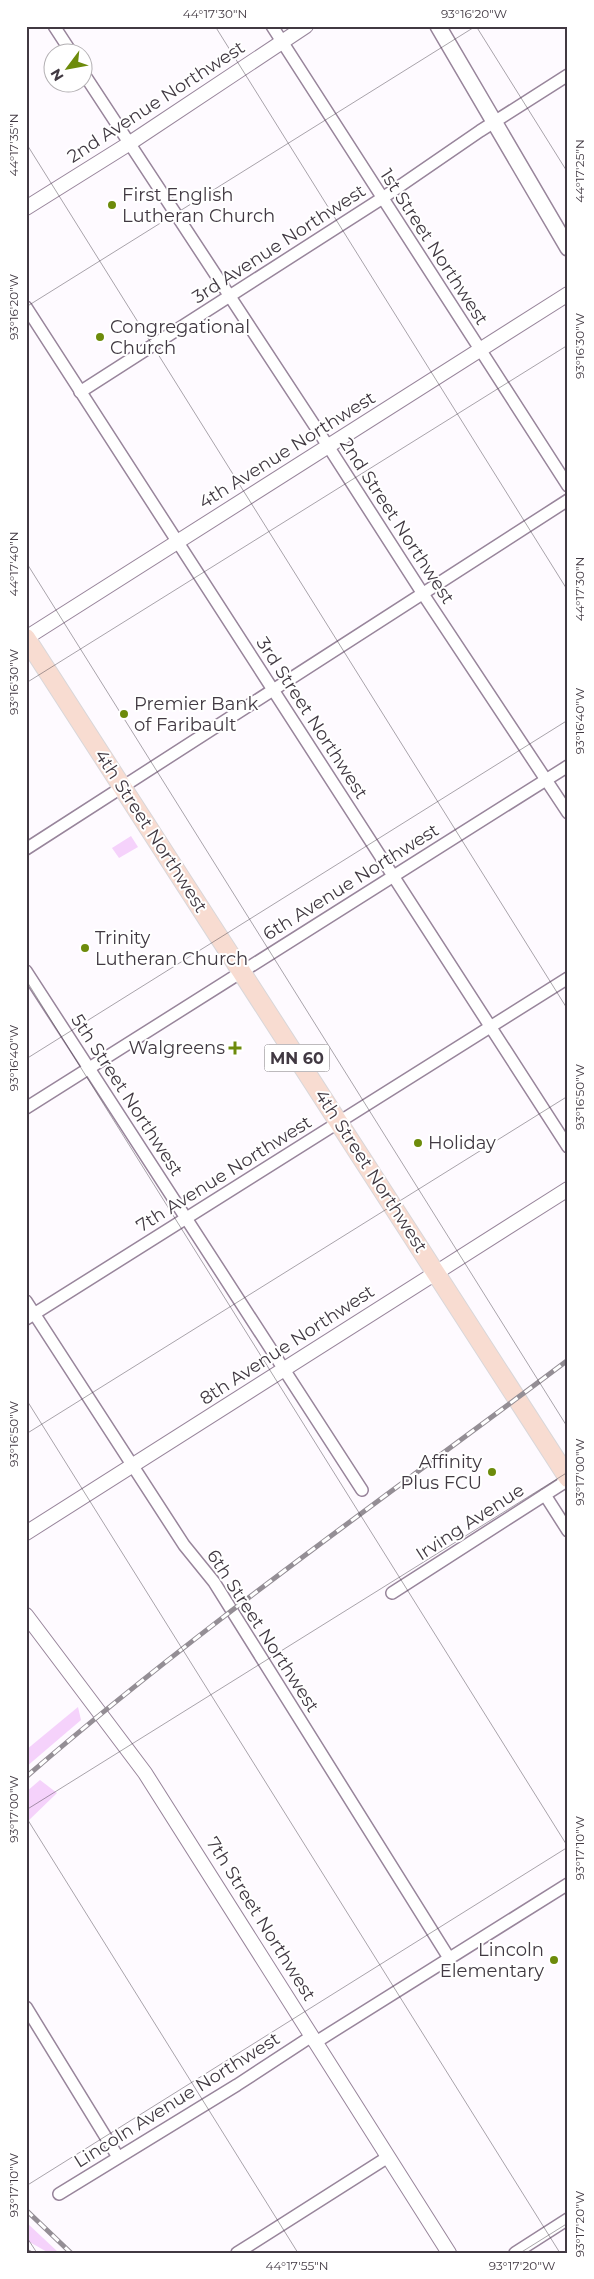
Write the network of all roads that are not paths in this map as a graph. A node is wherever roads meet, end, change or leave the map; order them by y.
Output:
1 (54, 26) edge
2 (272, 26) edge
3 (306, 26) edge
4 (438, 26) edge
5 (64, 42) edge
6 (282, 42) junction
7 (568, 75) edge
8 (92, 86) edge
9 (494, 122) junction
10 (130, 143) junction
11 (381, 199) junction
12 (26, 208) edge
13 (568, 248) edge
14 (568, 294) edge
15 (229, 296) junction
16 (26, 307) edge
17 (480, 350) junction
18 (80, 392) junction
19 (328, 446) junction
20 (568, 486) edge
21 (568, 500) edge
22 (177, 541) junction
23 (423, 594) junction
24 (26, 638) edge
25 (273, 690) junction
26 (568, 766) edge
27 (546, 779) junction
28 (123, 787) junction
29 (568, 813) edge
30 (26, 849) edge
31 (393, 876) junction
32 (26, 970) edge
33 (242, 972) junction
34 (568, 978) edge
35 (490, 1027) junction
36 (89, 1068) junction
37 (26, 1108) edge
38 (338, 1123) junction
39 (568, 1147) edge
40 (568, 1189) edge
41 (187, 1218) junction
42 (436, 1272) junction
43 (26, 1300) edge
44 (30, 1316) edge
45 (285, 1369) junction
46 (132, 1466) junction
47 (568, 1479) edge
48 (362, 1490) dead end
49 (545, 1495) junction
50 (568, 1531) edge
51 (26, 1533) edge
52 (392, 1592) dead end
53 (26, 1615) edge
54 (568, 1884) edge
55 (449, 1958) junction
56 (26, 2007) edge
57 (314, 2039) junction
58 (118, 2157) junction
59 (388, 2157) junction
60 (59, 2194) dead end
61 (568, 2219) edge
62 (237, 2253) edge
63 (448, 2253) edge
64 (515, 2253) edge

1 - 5 street
2 - 6 street, 1st Street Northwest
3 - 6 street, 2nd Avenue Northwest
4 - 9 main road
6 - 10 street, 2nd Avenue Northwest
6 - 11 street, 1st Street Northwest
7 - 9 street, 3rd Avenue Northwest
8 - 10 street, 2nd Street Northwest
9 - 11 street, 3rd Avenue Northwest
9 - 13 main road
10 - 12 street, 2nd Avenue Northwest
10 - 15 street, 2nd Street Northwest
11 - 15 street, 3rd Avenue Northwest
11 - 17 street, 1st Street Northwest
14 - 17 street, 4th Avenue Northwest
15 - 18 street, 3rd Avenue Northwest
15 - 19 street, 2nd Street Northwest
16 - 18 street, 3rd Street Northwest
17 - 19 street, 4th Avenue Northwest
17 - 20 street, 1st Street Northwest
18 - 22 street, 3rd Street Northwest
19 - 22 street, 4th Avenue Northwest
19 - 23 street, 2nd Street Northwest
21 - 23 street
22 - 24 street, 4th Avenue Northwest
22 - 25 street, 3rd Street Northwest
23 - 25 street
23 - 27 street, 2nd Street Northwest
24 - 28 main road, 4th Street Northwest / MN 60
25 - 28 street
25 - 31 street, 3rd Street Northwest
26 - 27 street, 6th Avenue Northwest
27 - 29 street, 2nd Street Northwest
27 - 31 street, 6th Avenue Northwest
28 - 30 street
28 - 33 main road, 4th Street Northwest / MN 60
31 - 33 street, 6th Avenue Northwest
31 - 35 street, 3rd Street Northwest
32 - 36 street, 5th Street Northwest
33 - 36 street, 6th Avenue Northwest
33 - 38 main road, 4th Street Northwest / MN 60
34 - 35 street, 7th Avenue Northwest
35 - 38 street, 7th Avenue Northwest
35 - 39 street, 3rd Street Northwest
36 - 37 street, 6th Avenue Northwest
36 - 41 street, 5th Street Northwest
38 - 41 street, 7th Avenue Northwest
38 - 42 main road, 4th Street Northwest / MN 60
40 - 42 street, 8th Avenue Northwest
41 - 44 street, 7th Avenue Northwest
41 - 45 street, 5th Street Northwest
42 - 45 street, 8th Avenue Northwest
42 - 47 main road, 4th Street Northwest / MN 60
43 - 44 street, 6th Street Northwest
44 - 46 street, 6th Street Northwest
45 - 46 street, 8th Avenue Northwest
45 - 48 street, 5th Street Northwest
46 - 51 street, 8th Avenue Northwest
46 - 55 street, 6th Street Northwest
47 - 49 street, Irving Avenue
49 - 50 street
49 - 52 street, Irving Avenue
53 - 57 street, 7th Street Northwest
54 - 55 street, Lincoln Avenue Northwest
55 - 57 street, Lincoln Avenue Northwest
56 - 58 street
57 - 58 street, Lincoln Avenue Northwest
57 - 59 street, 7th Street Northwest
58 - 60 street, Lincoln Avenue Northwest
59 - 62 street
59 - 63 street, 7th Street Northwest
61 - 64 street

